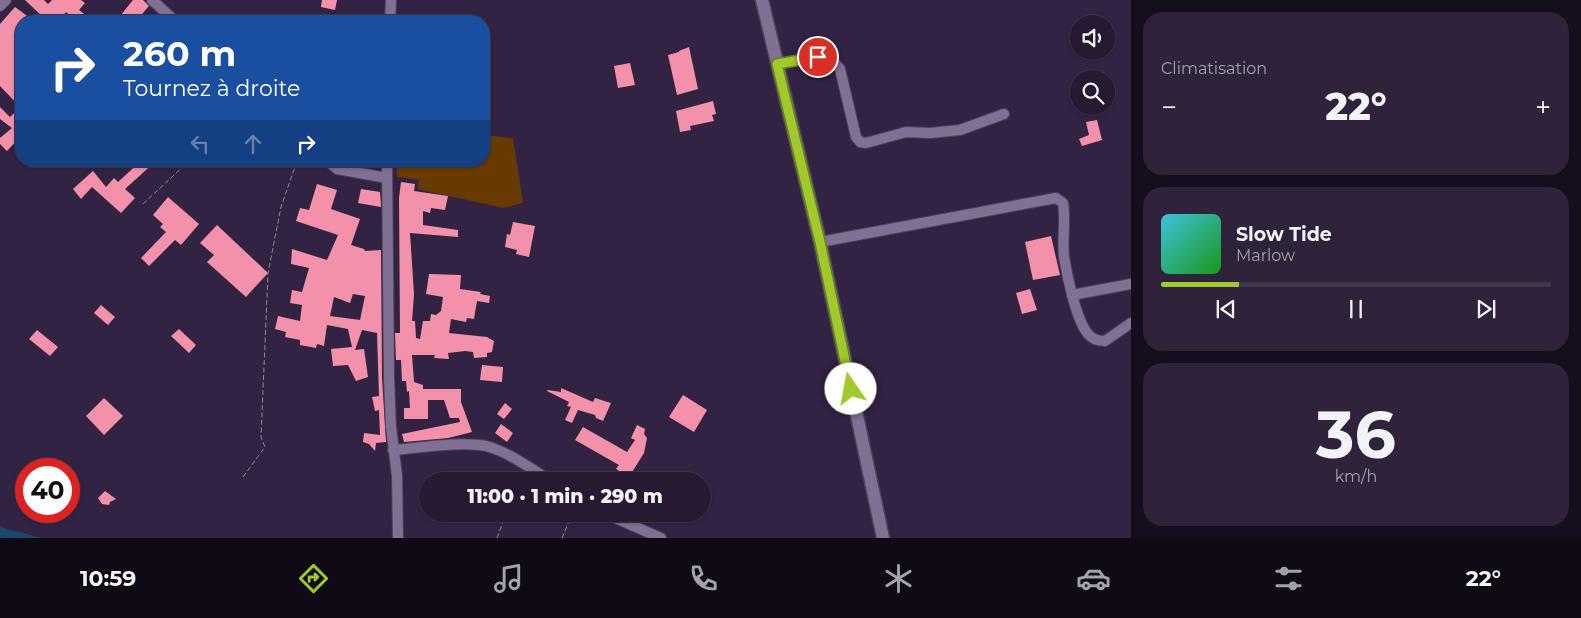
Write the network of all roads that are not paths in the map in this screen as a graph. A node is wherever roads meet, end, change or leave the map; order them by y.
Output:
1 (6, 0) edge
2 (152, 0) edge
3 (391, 0) edge
4 (762, 0) edge
5 (0, 6) edge
6 (168, 15) edge
7 (390, 15) edge
8 (777, 64) junction
9 (1004, 114) dead end
10 (336, 167) edge
11 (387, 167) edge
12 (387, 178) junction
13 (820, 242) junction
14 (1131, 284) edge
15 (1072, 295) junction
16 (1131, 323) edge
17 (393, 450) junction
18 (536, 472) edge
19 (624, 522) edge
20 (398, 538) edge
21 (661, 538) edge
22 (883, 538) edge

1 - 5 street
2 - 6 street
3 - 7 street
4 - 8 street
8 - 9 street
8 - 13 street
10 - 12 street
11 - 12 street
12 - 17 street
13 - 15 street
13 - 22 street
14 - 15 street
15 - 16 street
17 - 18 street
17 - 20 street
19 - 21 street

